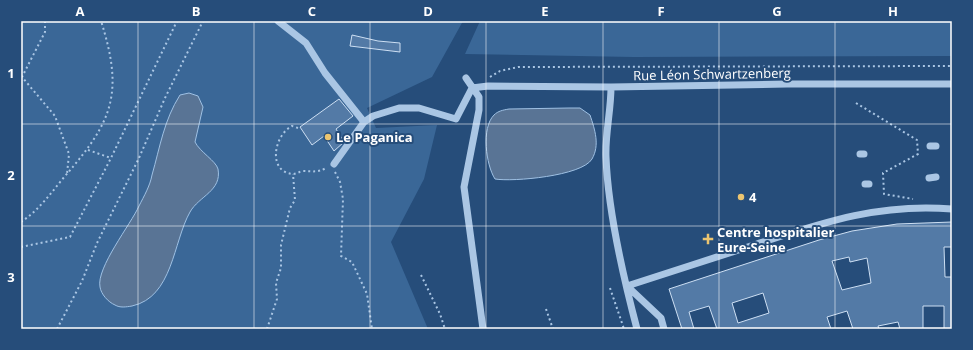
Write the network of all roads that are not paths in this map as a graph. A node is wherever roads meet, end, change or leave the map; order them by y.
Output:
1 (278, 21) edge
2 (466, 78) dead end
3 (952, 84) edge
4 (611, 87) junction
5 (472, 88) junction
6 (364, 122) junction
7 (334, 164) road end
8 (952, 209) edge
9 (627, 286) junction
10 (483, 329) edge
11 (637, 329) edge
12 (664, 329) edge

1 - 6 street
2 - 5 street
3 - 4 street, Rue Léon Schwartzenberg
4 - 5 street, Rue Léon Schwartzenberg
4 - 9 street
5 - 6 street
5 - 10 street
6 - 7 street
8 - 9 street
9 - 11 street
9 - 12 street

